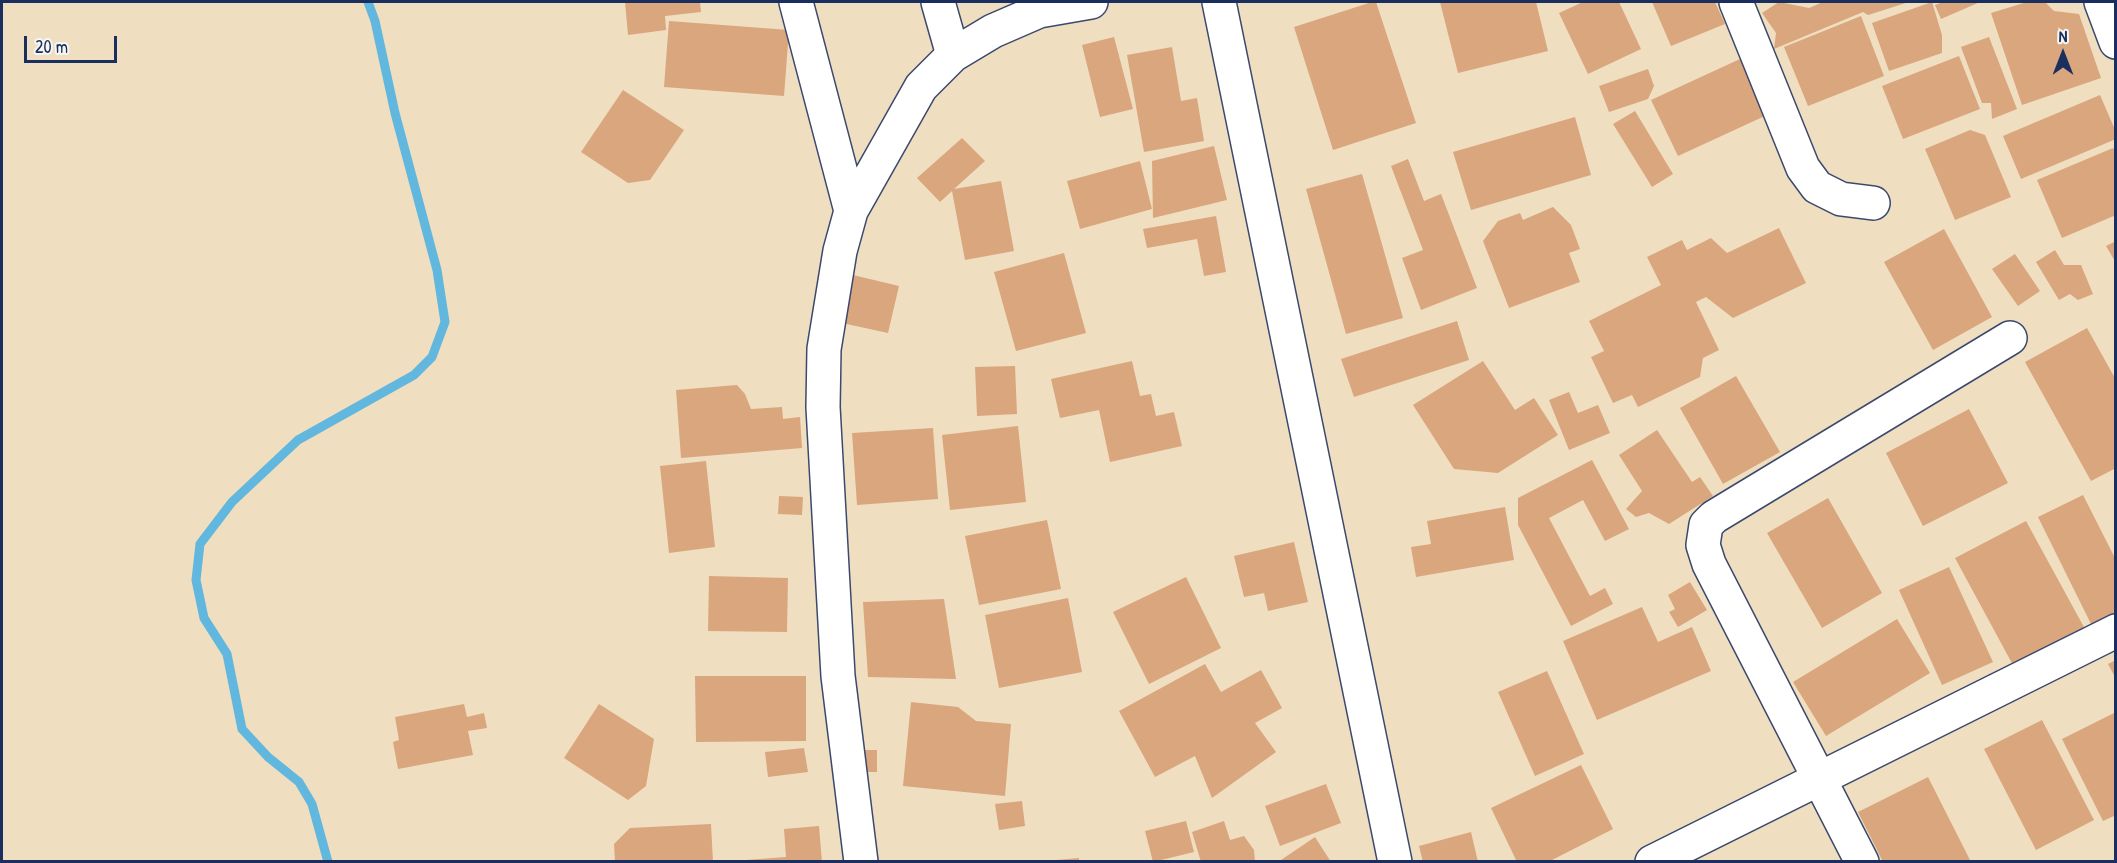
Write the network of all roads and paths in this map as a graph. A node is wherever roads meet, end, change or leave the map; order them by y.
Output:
1 (796, 2) edge
2 (938, 2) edge
3 (1091, 2) edge
4 (1219, 2) edge
5 (1736, 2) edge
6 (2100, 2) edge
7 (2115, 42) edge
8 (953, 55) junction
9 (1873, 203) dead end
10 (851, 211) junction
11 (2010, 338) dead end
12 (2115, 630) edge
13 (1820, 778) junction
14 (861, 861) edge
15 (1395, 861) edge
16 (1652, 861) edge
17 (1862, 861) edge

1 - 10 street
2 - 8 street
3 - 8 street
4 - 15 street
5 - 9 street
6 - 7 street
8 - 10 street
10 - 14 street
11 - 13 street
12 - 13 street
13 - 16 street
13 - 17 street

